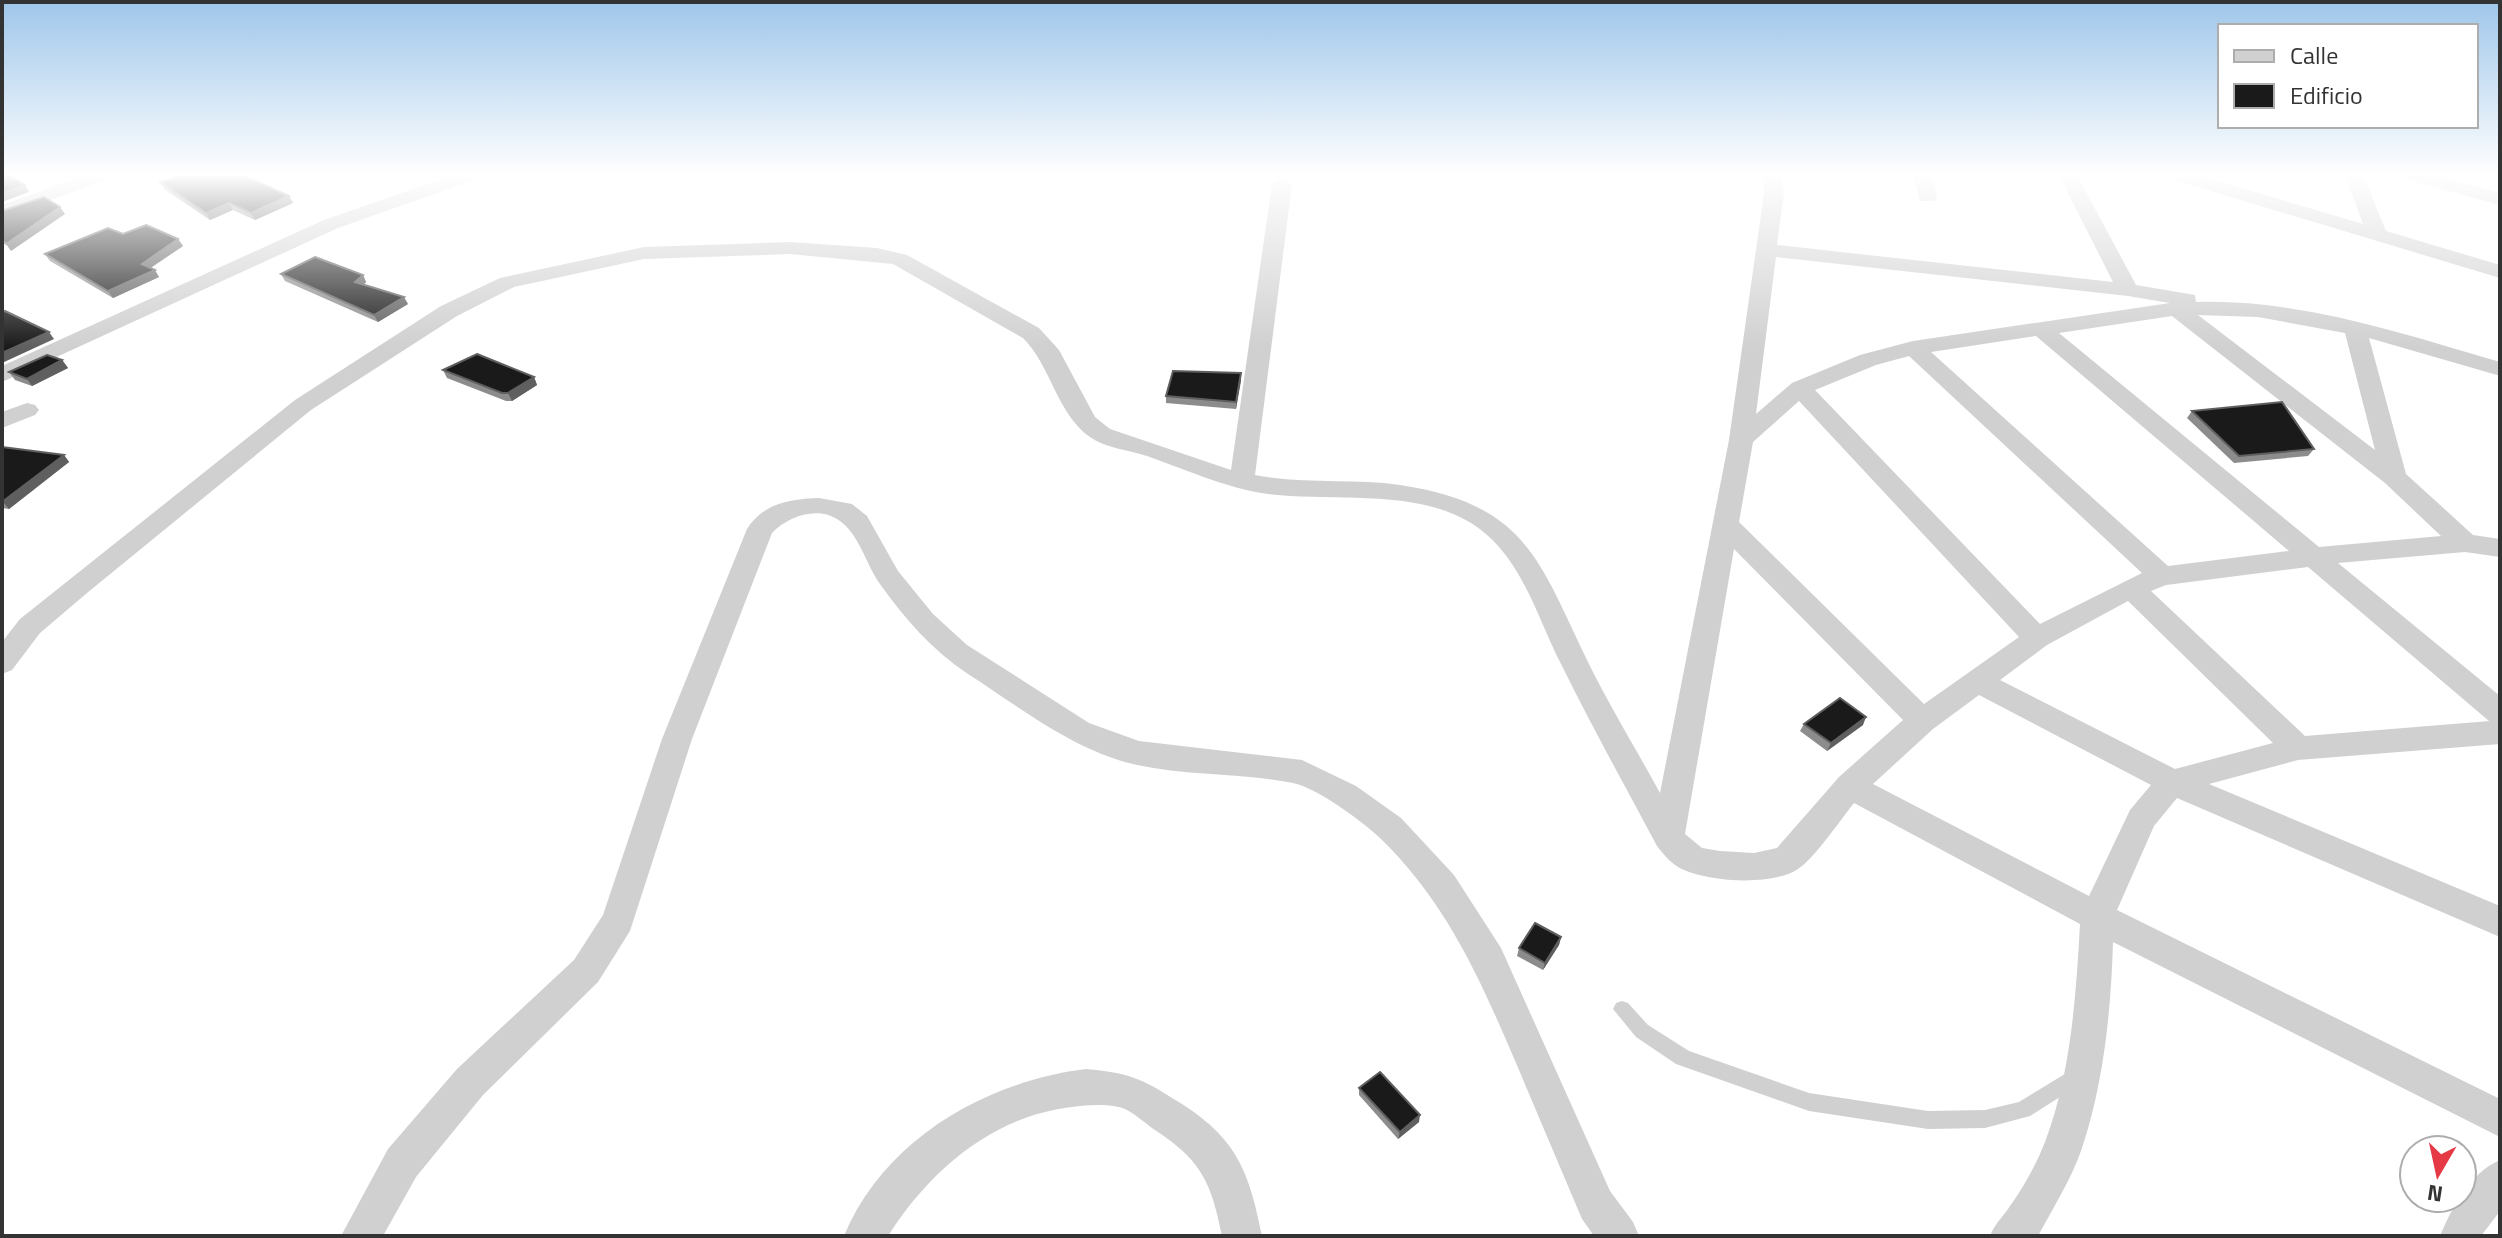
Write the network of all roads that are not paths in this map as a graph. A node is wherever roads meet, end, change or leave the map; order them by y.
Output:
1 (312, 233) edge
2 (1275, 233) edge
3 (1768, 233) edge
4 (2098, 233) edge
5 (2370, 233) edge
6 (2377, 235) joint
7 (1766, 250) junction
8 (2500, 272) edge
9 (2128, 290) junction
10 (2220, 306) junction
11 (2176, 309) junction
12 (2355, 327) junction
13 (2041, 329) junction
14 (1913, 348) junction
15 (2497, 368) dead end
16 (2, 375) edge
17 (1800, 388) junction
18 (27, 410) dead end
19 (2, 421) edge
20 (1741, 440) junction
21 (2394, 477) junction
22 (1242, 480) junction
23 (1726, 525) junction
24 (2465, 543) junction
25 (2500, 548) edge
26 (2314, 558) junction
27 (2162, 576) junction
28 (2131, 588) junction
29 (2037, 638) junction
30 (2, 663) edge
31 (1978, 682) junction
32 (2500, 713) edge
33 (1922, 721) junction
34 (2500, 732) edge
35 (2298, 748) junction
36 (2172, 782) junction
37 (1850, 786) junction
38 (1668, 837) junction
39 (2097, 917) junction
40 (2500, 922) edge
41 (1622, 1009) dead end
42 (2082, 1072) junction
43 (2500, 1119) edge
44 (2500, 1180) edge
45 (361, 1236) edge
46 (864, 1236) edge
47 (1242, 1236) edge
48 (1619, 1236) edge
49 (2010, 1236) edge
50 (2460, 1236) edge

1 - 16 street
2 - 22 street
3 - 7 street
4 - 9 street
5 - 6 street
6 - 8 street
7 - 9 street
7 - 20 street
9 - 10 street
10 - 11 street
10 - 12 street
11 - 13 street
11 - 21 street
12 - 15 street
12 - 21 street
13 - 14 street
13 - 26 street
14 - 17 street
14 - 27 street
17 - 20 street
17 - 29 street
18 - 19 street
20 - 23 street
21 - 24 street
22 - 30 street
22 - 38 street
23 - 33 street
23 - 38 street
24 - 25 street
24 - 26 street
26 - 27 street
26 - 32 street
27 - 28 street
28 - 29 street
28 - 35 street
29 - 31 street
31 - 33 street
31 - 36 street
33 - 37 street
34 - 35 street
35 - 36 street
36 - 39 street
36 - 40 street
37 - 38 street
37 - 39 street
39 - 42 street
39 - 43 street
41 - 42 lane
42 - 49 street
44 - 50 street
45 - 48 street
46 - 47 street

